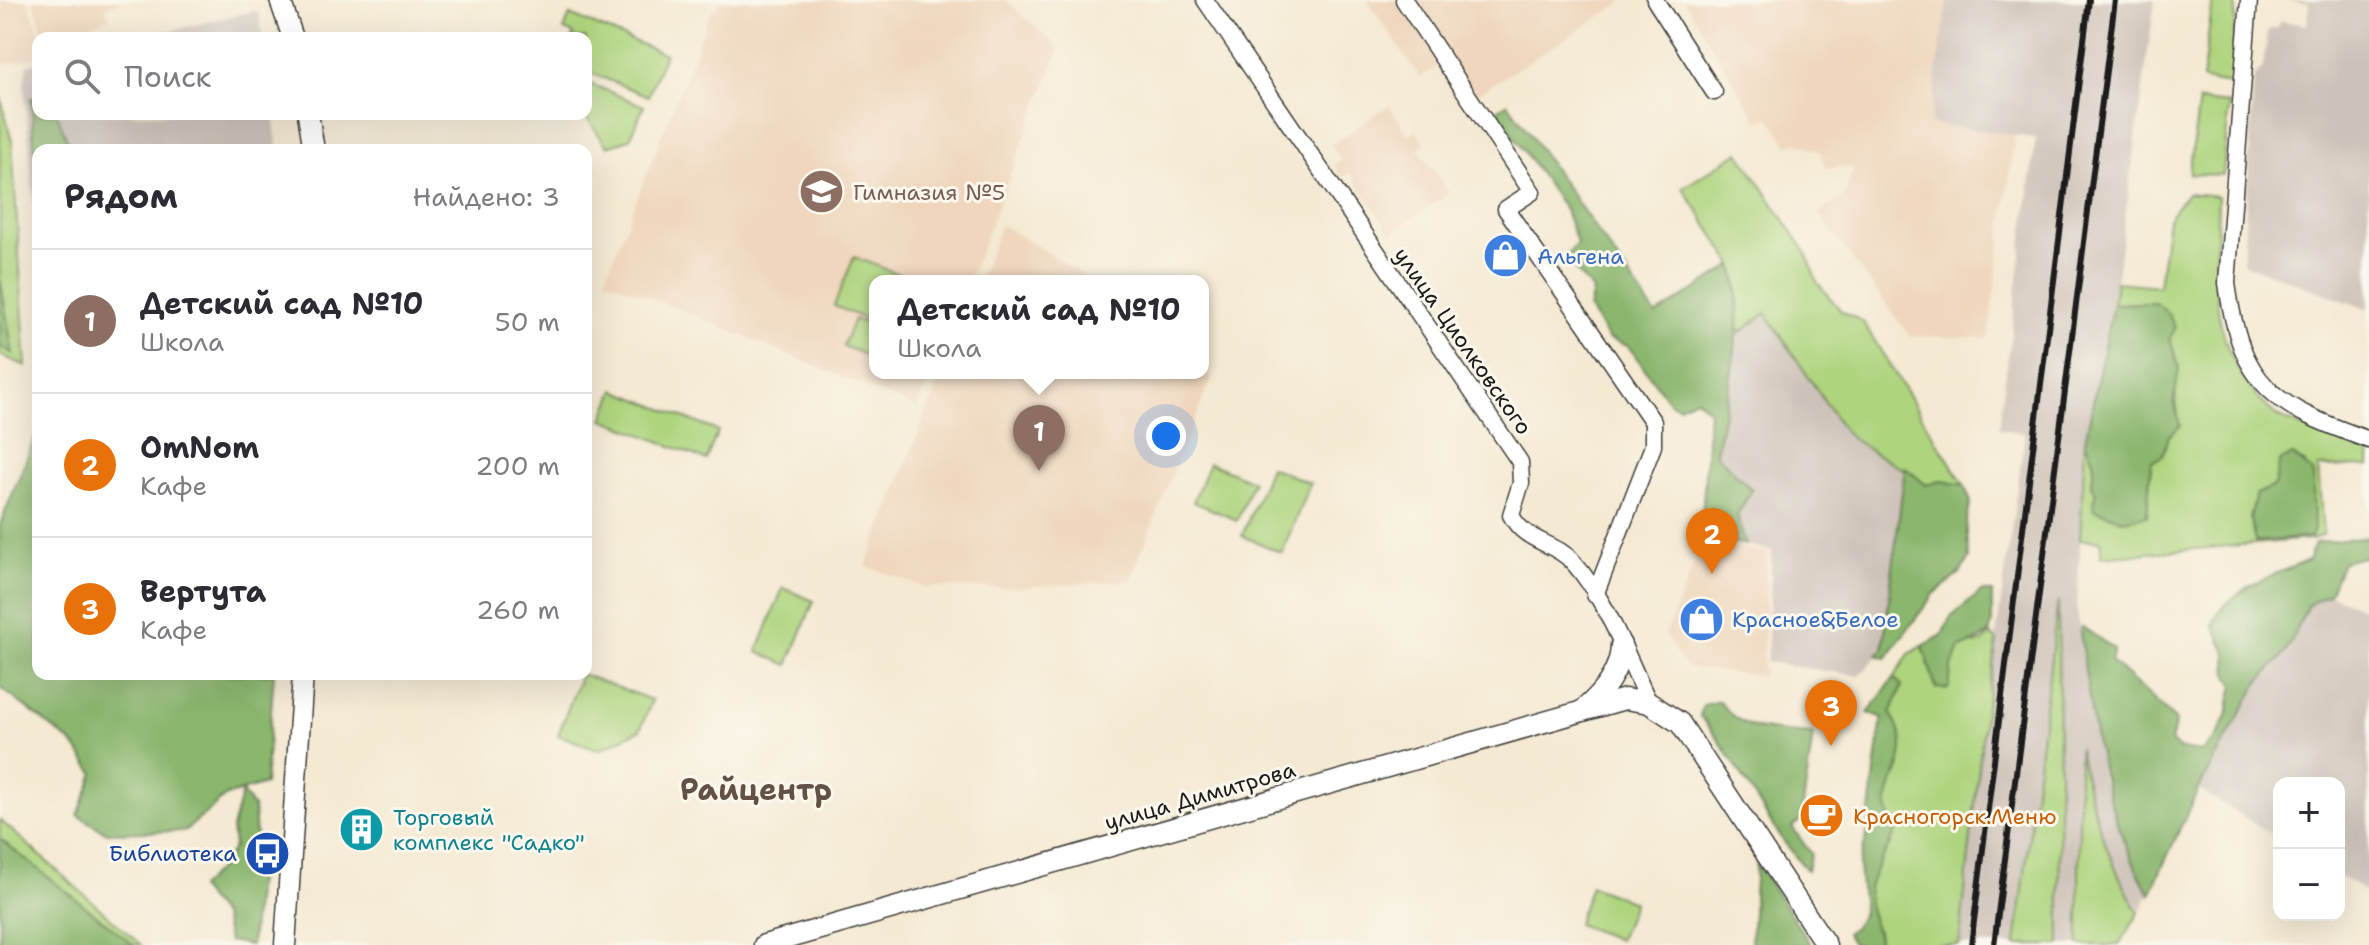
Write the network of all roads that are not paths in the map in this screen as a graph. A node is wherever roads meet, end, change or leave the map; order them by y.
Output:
1 (280, 0) edge
2 (1205, 0) edge
3 (1404, 0) edge
4 (1655, 0) edge
5 (2249, 0) edge
6 (291, 32) edge
7 (1714, 92) dead end
8 (309, 120) edge
9 (313, 144) edge
10 (2369, 440) edge
11 (1595, 595) junction
12 (1621, 645) junction
13 (303, 680) edge
14 (1649, 703) junction
15 (1584, 709) junction
16 (285, 945) edge
17 (764, 945) edge
18 (1826, 945) edge

1 - 6 street
2 - 11 street, улица Циолковского
3 - 11 street
4 - 7 street
5 - 10 street
8 - 9 street
11 - 12 street, улица Циолковского
12 - 14 street, улица Циолковского
12 - 15 street
13 - 16 street
14 - 15 street, улица Димитрова
14 - 18 street
15 - 17 street, улица Димитрова

